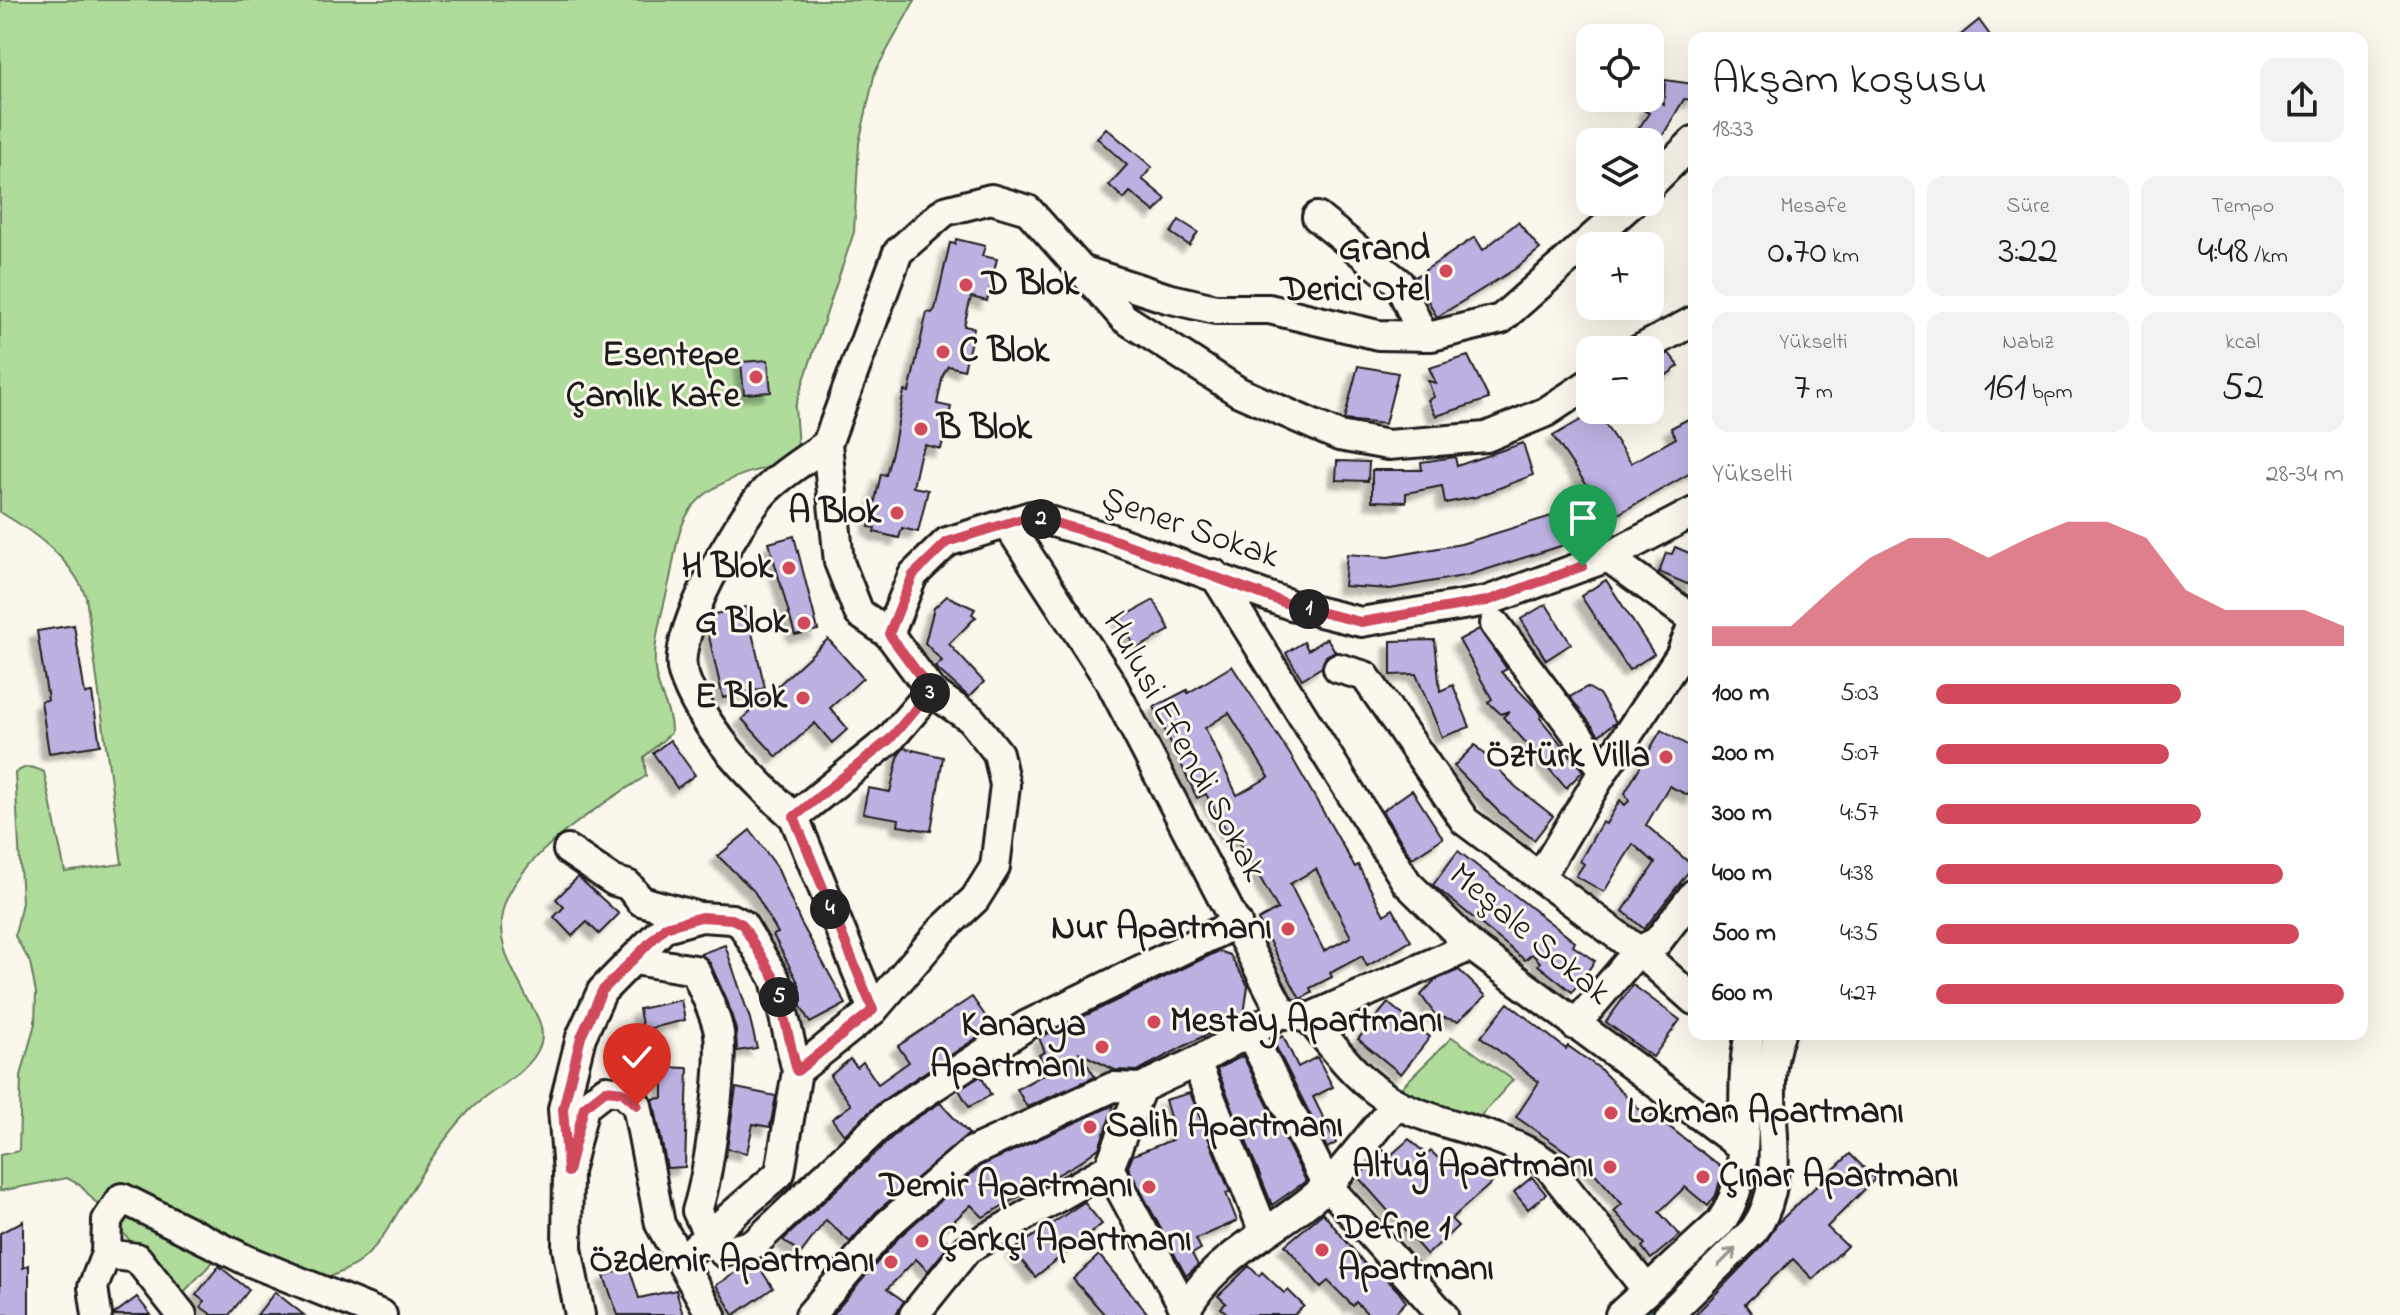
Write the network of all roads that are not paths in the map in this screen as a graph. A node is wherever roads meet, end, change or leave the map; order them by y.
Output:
1 (1688, 147) edge
2 (1664, 171) edge
3 (1617, 216) edge
4 (1317, 217) dead end
5 (1083, 271) junction
6 (1688, 324) edge
7 (1423, 336) junction
8 (1664, 337) edge
9 (1576, 392) edge
10 (827, 444) junction
11 (1688, 515) edge
12 (1007, 523) junction
13 (1608, 557) junction
14 (1214, 574) junction
15 (1688, 617) edge
16 (1495, 624) dead end
17 (889, 634) junction
18 (1688, 636) edge
19 (1338, 668) dead end
20 (931, 691) junction
21 (1604, 770) junction
22 (794, 817) junction
23 (568, 850) dead end
24 (1540, 877) junction
25 (1688, 902) edge
26 (701, 917) junction
27 (1237, 923) junction
28 (1471, 946) junction
29 (1638, 951) junction
30 (634, 960) junction
31 (1688, 995) edge
32 (873, 1010) junction
33 (1296, 1015) junction
34 (1575, 1025) junction
35 (1250, 1033) junction
36 (1744, 1040) edge
37 (1778, 1040) edge
38 (1196, 1062) junction
39 (797, 1071) junction
40 (1141, 1088) junction
41 (1397, 1104) junction
42 (1741, 1146) junction
43 (1109, 1168) junction
44 (568, 1172) junction
45 (1327, 1185) junction
46 (1264, 1232) junction
47 (709, 1236) junction
48 (106, 1254) junction
49 (681, 1260) junction
50 (1647, 1290) junction
51 (915, 1314) edge
52 (1185, 1314) edge
53 (1671, 1314) edge
54 (97, 1315) edge
55 (182, 1315) edge
56 (382, 1315) edge
57 (580, 1315) edge
58 (711, 1315) edge
59 (810, 1315) edge
60 (1443, 1315) edge
61 (1620, 1315) edge

1 - 2 street
3 - 7 street
4 - 7 street
5 - 7 street
5 - 9 street
5 - 10 street
6 - 8 street
10 - 17 street
10 - 22 street
11 - 13 street, Şener Sokak
12 - 14 street, Şener Sokak
12 - 17 street, Şener Sokak
12 - 27 street, Hulusi Efendi Sokak
13 - 14 street, Şener Sokak
13 - 15 street
14 - 28 street, Meşale Sokak
16 - 21 street
17 - 20 street
18 - 21 street
19 - 24 street
20 - 22 street
20 - 32 street
21 - 24 street
22 - 32 street
23 - 26 street
24 - 29 street
25 - 29 street
26 - 30 street
26 - 39 street
27 - 33 street, Hulusi Efendi Sokak
27 - 47 street
28 - 33 street
28 - 34 street, Meşale Sokak
29 - 31 street
29 - 34 street
30 - 44 street
30 - 47 street
32 - 39 street
33 - 35 street
33 - 41 street, Hulusi Efendi Sokak
34 - 42 street, Meşale Sokak
35 - 38 street
35 - 45 street
36 - 42 street
53 -> 37 street
38 - 40 street
38 - 46 street
39 - 47 street
40 - 43 street
40 - 59 street
41 - 45 street
41 - 50 street, Hulusi Efendi Sokak
42 - 50 street
43 - 51 street
43 - 52 street
44 - 49 street
44 - 57 street
45 - 46 street
45 - 60 street
46 - 52 street
47 - 49 street
48 - 54 street
48 - 55 street
48 - 56 street
49 - 58 street
50 - 61 street

